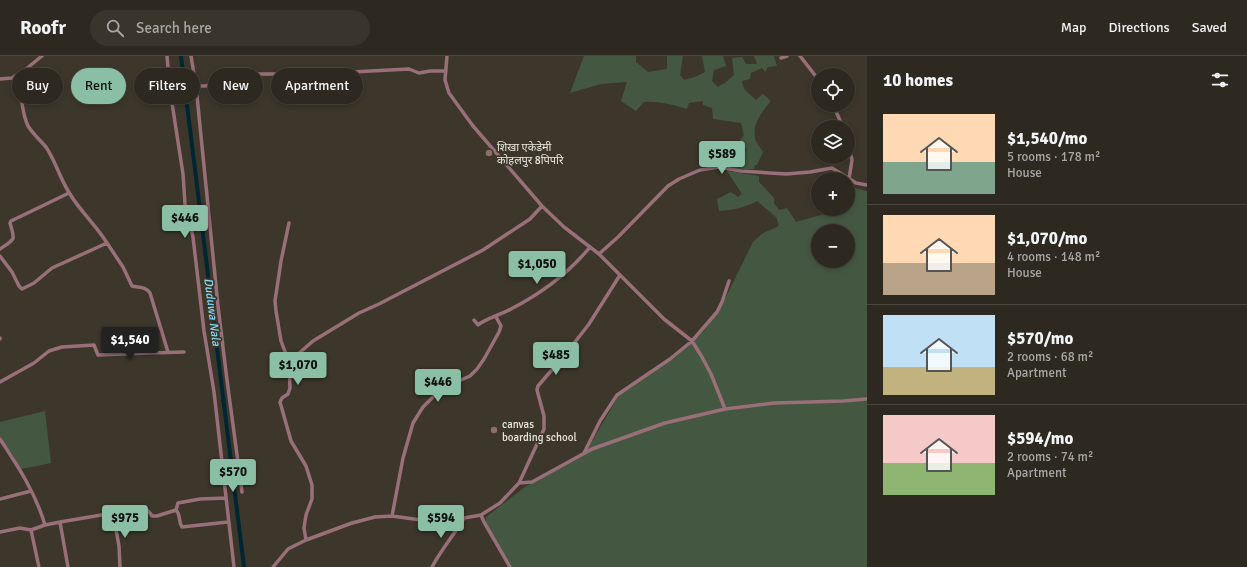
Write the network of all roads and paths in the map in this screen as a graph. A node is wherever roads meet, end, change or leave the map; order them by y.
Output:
1 (42, 56) edge
2 (167, 56) edge
3 (191, 56) edge
4 (447, 56) edge
5 (787, 56) edge
6 (800, 56) edge
7 (781, 58) dead end
8 (27, 68) edge
9 (193, 68) edge
10 (811, 70) edge
11 (446, 71) junction
12 (12, 78) edge
13 (0, 79) edge
14 (200, 86) edge
15 (22, 104) edge
16 (198, 104) edge
17 (838, 172) edge
18 (855, 183) edge
19 (867, 185) edge
20 (69, 193) junction
21 (542, 206) junction
22 (289, 223) dead end
23 (107, 243) junction
24 (590, 247) junction
25 (0, 249) edge
26 (599, 254) junction
27 (0, 256) edge
28 (620, 275) junction
29 (728, 282) dead end
30 (496, 317) junction
31 (474, 320) dead end
32 (692, 340) junction
33 (168, 352) junction
34 (184, 352) dead end
35 (289, 362) junction
36 (0, 382) edge
37 (867, 398) edge
38 (725, 409) junction
39 (0, 439) edge
40 (584, 453) junction
41 (519, 483) junction
42 (31, 491) junction
43 (242, 492) dead end
44 (226, 498) junction
45 (0, 499) edge
46 (176, 510) junction
47 (113, 513) junction
48 (481, 515) junction
49 (392, 516) junction
50 (464, 518) junction
51 (60, 522) junction
52 (228, 522) junction
53 (45, 525) junction
54 (31, 530) junction
55 (0, 532) edge
56 (306, 540) junction
57 (38, 567) edge
58 (68, 567) edge
59 (120, 567) edge
60 (234, 567) edge
61 (273, 567) edge
62 (432, 567) edge
63 (510, 567) edge

1 - 8 street
2 - 44 street
3 - 9 street
4 - 11 street
5 - 7 street
6 - 10 street
11 - 14 street
11 - 21 street
12 - 13 street
15 - 20 street
16 - 43 street
17 - 26 street
18 - 19 street
20 - 23 street
20 - 25 street
21 - 24 street
21 - 35 street
22 - 35 street
23 - 27 street
23 - 33 street
24 - 26 street
24 - 30 street
26 - 28 street
28 - 32 street
28 - 41 street
29 - 32 street
30 - 31 street
30 - 49 street
32 - 38 street
32 - 40 street
33 - 34 street
33 - 36 street
35 - 56 street
37 - 38 street
38 - 40 street
39 - 42 street
40 - 41 street
41 - 48 street
42 - 45 street
42 - 53 street
44 - 46 street
44 - 52 street
46 - 47 street
46 - 52 street
47 - 51 street
47 - 59 street
48 - 50 street
48 - 63 street
49 - 50 street
49 - 56 street
50 - 62 street
51 - 53 street
51 - 58 street
52 - 60 street
53 - 54 street
54 - 55 street
54 - 57 street
56 - 61 street

